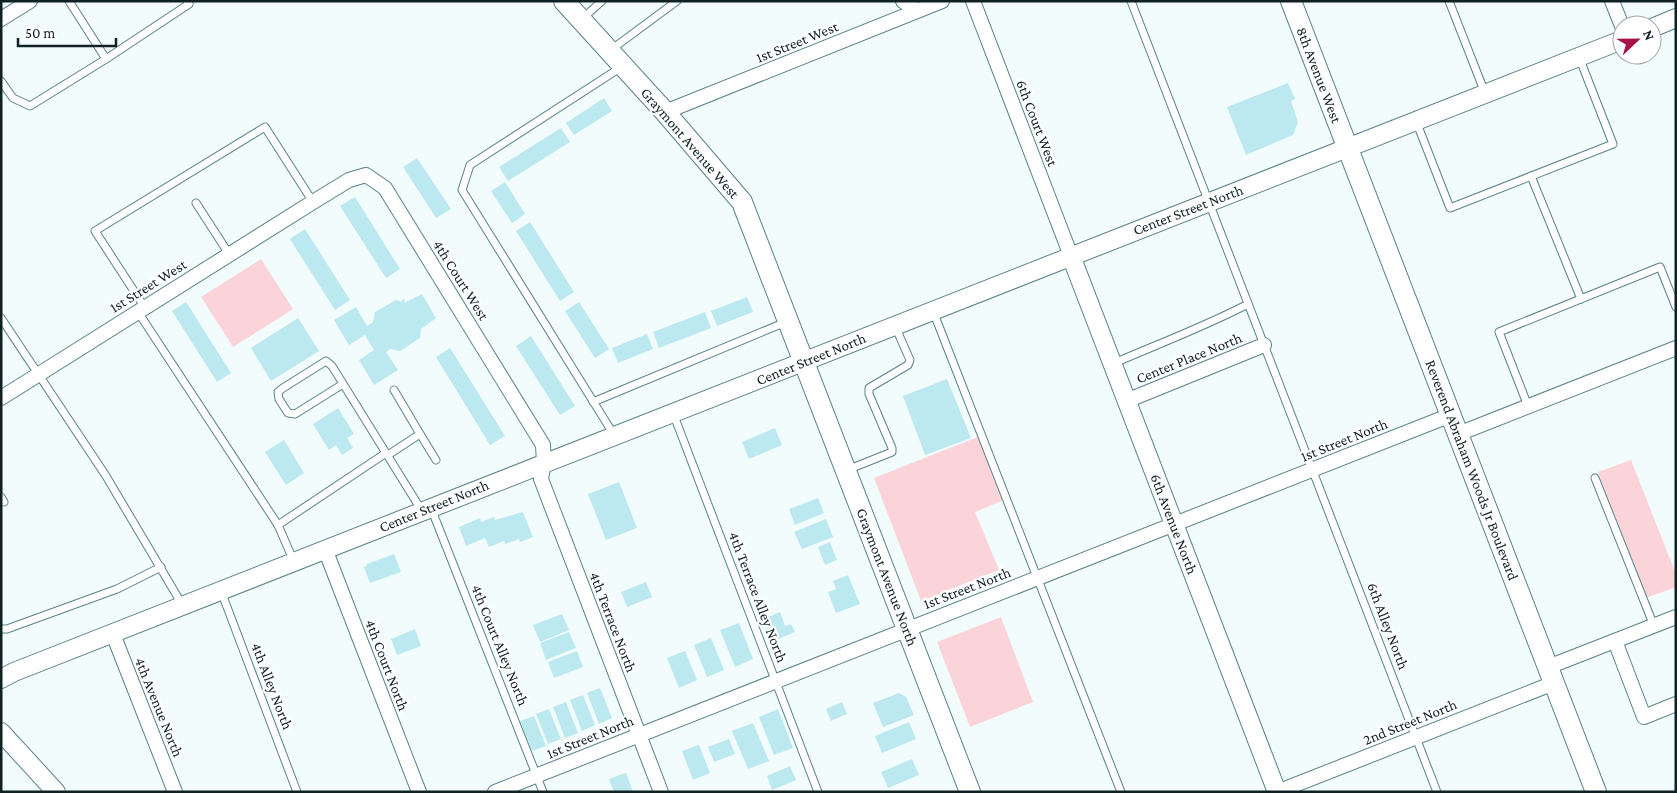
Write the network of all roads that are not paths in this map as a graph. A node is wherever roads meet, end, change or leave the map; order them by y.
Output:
1 (30, 1) edge
2 (69, 1) edge
3 (187, 1) edge
4 (564, 1) edge
5 (602, 1) edge
6 (677, 1) edge
7 (903, 1) edge
8 (942, 1) edge
9 (973, 1) edge
10 (1131, 1) edge
11 (1291, 1) edge
12 (1449, 1) edge
13 (1612, 1) edge
14 (917, 10) junction
15 (1618, 15) edge
16 (1, 19) edge
17 (581, 20) junction
18 (1675, 21) edge
19 (1662, 25) edge
20 (1612, 44) edge
21 (609, 51) junction
22 (1578, 57) junction
23 (106, 59) junction
24 (623, 66) junction
25 (1, 81) edge
26 (1485, 94) junction
27 (665, 112) junction
28 (1416, 121) junction
29 (1348, 148) junction
30 (1531, 176) junction
31 (313, 202) junction
32 (1208, 202) junction
33 (196, 203) dead end
34 (229, 254) junction
35 (1071, 256) junction
36 (1581, 299) junction
37 (1248, 304) junction
38 (1676, 307) edge
39 (141, 310) junction
40 (933, 311) junction
41 (1, 318) edge
42 (788, 321) junction
43 (894, 326) junction
44 (1264, 345) junction
45 (1676, 348) edge
46 (804, 362) junction
47 (1112, 364) junction
48 (38, 375) junction
49 (343, 384) junction
50 (394, 390) dead end
51 (1, 398) edge
52 (1126, 401) junction
53 (593, 402) junction
54 (1528, 406) junction
55 (672, 413) junction
56 (1451, 415) junction
57 (420, 434) junction
58 (1458, 434) junction
59 (614, 436) junction
60 (387, 454) junction
61 (436, 460) dead end
62 (544, 463) junction
63 (1312, 470) junction
64 (846, 471) junction
65 (1595, 478) dead end
66 (426, 510) junction
67 (278, 524) junction
68 (1174, 524) junction
69 (325, 549) junction
70 (294, 562) junction
71 (161, 567) junction
72 (1037, 578) junction
73 (221, 591) junction
74 (183, 606) junction
75 (1676, 617) edge
76 (1654, 626) junction
77 (907, 629) junction
78 (1, 630) edge
79 (112, 634) junction
80 (1615, 641) junction
81 (1551, 675) junction
82 (1, 679) edge
83 (776, 681) junction
84 (1676, 704) edge
85 (1, 732) edge
86 (639, 735) junction
87 (1416, 737) junction
88 (537, 775) junction
89 (56, 792) edge
90 (175, 792) edge
91 (297, 792) edge
92 (419, 792) edge
93 (495, 792) edge
94 (543, 792) edge
95 (661, 792) edge
96 (818, 792) edge
97 (970, 792) edge
98 (1121, 792) edge
99 (1277, 792) edge
100 (1437, 792) edge
101 (1596, 792) edge

1 - 16 street
2 - 23 lane
3 - 23 lane
4 - 17 main road, Graymont Avenue West
5 - 17 lane
6 - 21 lane
7 - 14 street
8 - 14 street, 1st Street West
9 - 35 street, 6th Court West
10 - 32 lane, 6th Alley North
11 - 29 main road, 8th Avenue West
12 - 26 lane
13 - 15 street
14 - 27 street, 1st Street West
17 - 21 main road, Graymont Avenue West
18 - 19 street
20 - 22 street, Center Street North
21 - 24 main road, Graymont Avenue West
22 - 26 street, Center Street North
22 - 30 lane
23 - 25 lane
24 - 27 main road, Graymont Avenue West
24 - 53 lane
26 - 28 street, Center Street North
27 - 42 main road, Graymont Avenue West
28 - 29 street, Center Street North
28 - 30 lane
29 - 32 street, Center Street North
29 - 56 main road, Reverend Abraham Woods Jr Boulevard
30 - 36 lane
31 - 34 street, 1st Street West
31 - 39 lane
31 - 62 street, 4th Court West
32 - 35 street, Center Street North
32 - 37 lane, 6th Alley North
33 - 34 lane
34 - 39 street, 1st Street West
35 - 40 street, Center Street North
35 - 47 street, 6th Avenue North
36 - 38 lane
36 - 54 lane
37 - 44 lane, 6th Alley North
37 - 47 lane
39 - 48 street, 1st Street West
39 - 67 lane
40 - 43 street, Center Street North
40 - 72 lane
41 - 48 lane
42 - 46 main road, Graymont Avenue West
42 - 53 lane
43 - 46 street, Center Street North
43 - 64 lane
44 - 52 street, Center Place North
44 - 63 lane, 6th Alley North
45 - 54 street
46 - 55 street, Center Street North
46 - 64 main road, Graymont Avenue North
47 - 52 street, 6th Avenue North
48 - 51 street, 1st Street West
48 - 71 lane
49 - 49 lane, 4th Court Alley North
49 - 60 lane, 4th Court Alley North
50 - 57 lane
52 - 68 street, 6th Avenue North
53 - 59 lane
54 - 58 street
55 - 59 street, Center Street North
55 - 83 lane, 4th Terrace Alley North
56 - 58 main road, Reverend Abraham Woods Jr Boulevard
56 - 63 street, 1st Street North
57 - 60 lane
57 - 61 lane
58 - 81 main road, Reverend Abraham Woods Jr Boulevard
59 - 62 street, Center Street North
60 - 66 lane, 4th Court Alley North
60 - 67 lane
62 - 66 street, Center Street North
62 - 86 street, 4th Terrace North
63 - 68 street, 1st Street North
63 - 87 lane, 6th Alley North
64 - 77 main road, Graymont Avenue North
65 - 76 lane
66 - 69 street, Center Street North
66 - 88 lane, 4th Court Alley North
67 - 70 lane
68 - 72 street, 1st Street North
68 - 99 street, 6th Avenue North
69 - 70 street, Center Street North
69 - 92 street, 4th Court North
70 - 73 street, Center Street North
71 - 74 lane
71 - 78 lane
72 - 77 street, 1st Street North
72 - 98 lane
73 - 74 street, Center Street North
73 - 91 lane, 4th Alley North
74 - 79 street, Center Street North
75 - 76 street, 2nd Street North
76 - 80 street, 2nd Street North
77 - 83 street, 1st Street North
77 - 97 main road, Graymont Avenue North
79 - 82 street, Center Street North
79 - 90 street, 4th Avenue North
80 - 81 street, 2nd Street North
80 - 84 street
81 - 87 street, 2nd Street North
81 - 101 main road, Reverend Abraham Woods Jr Boulevard
83 - 86 street, 1st Street North
83 - 96 lane, 4th Terrace Alley North
85 - 89 street
86 - 88 street, 1st Street North
86 - 95 street, 4th Terrace North
87 - 99 street, 2nd Street North
87 - 100 lane, 6th Alley North
88 - 93 street, 1st Street North
88 - 94 lane, 4th Court Alley North

